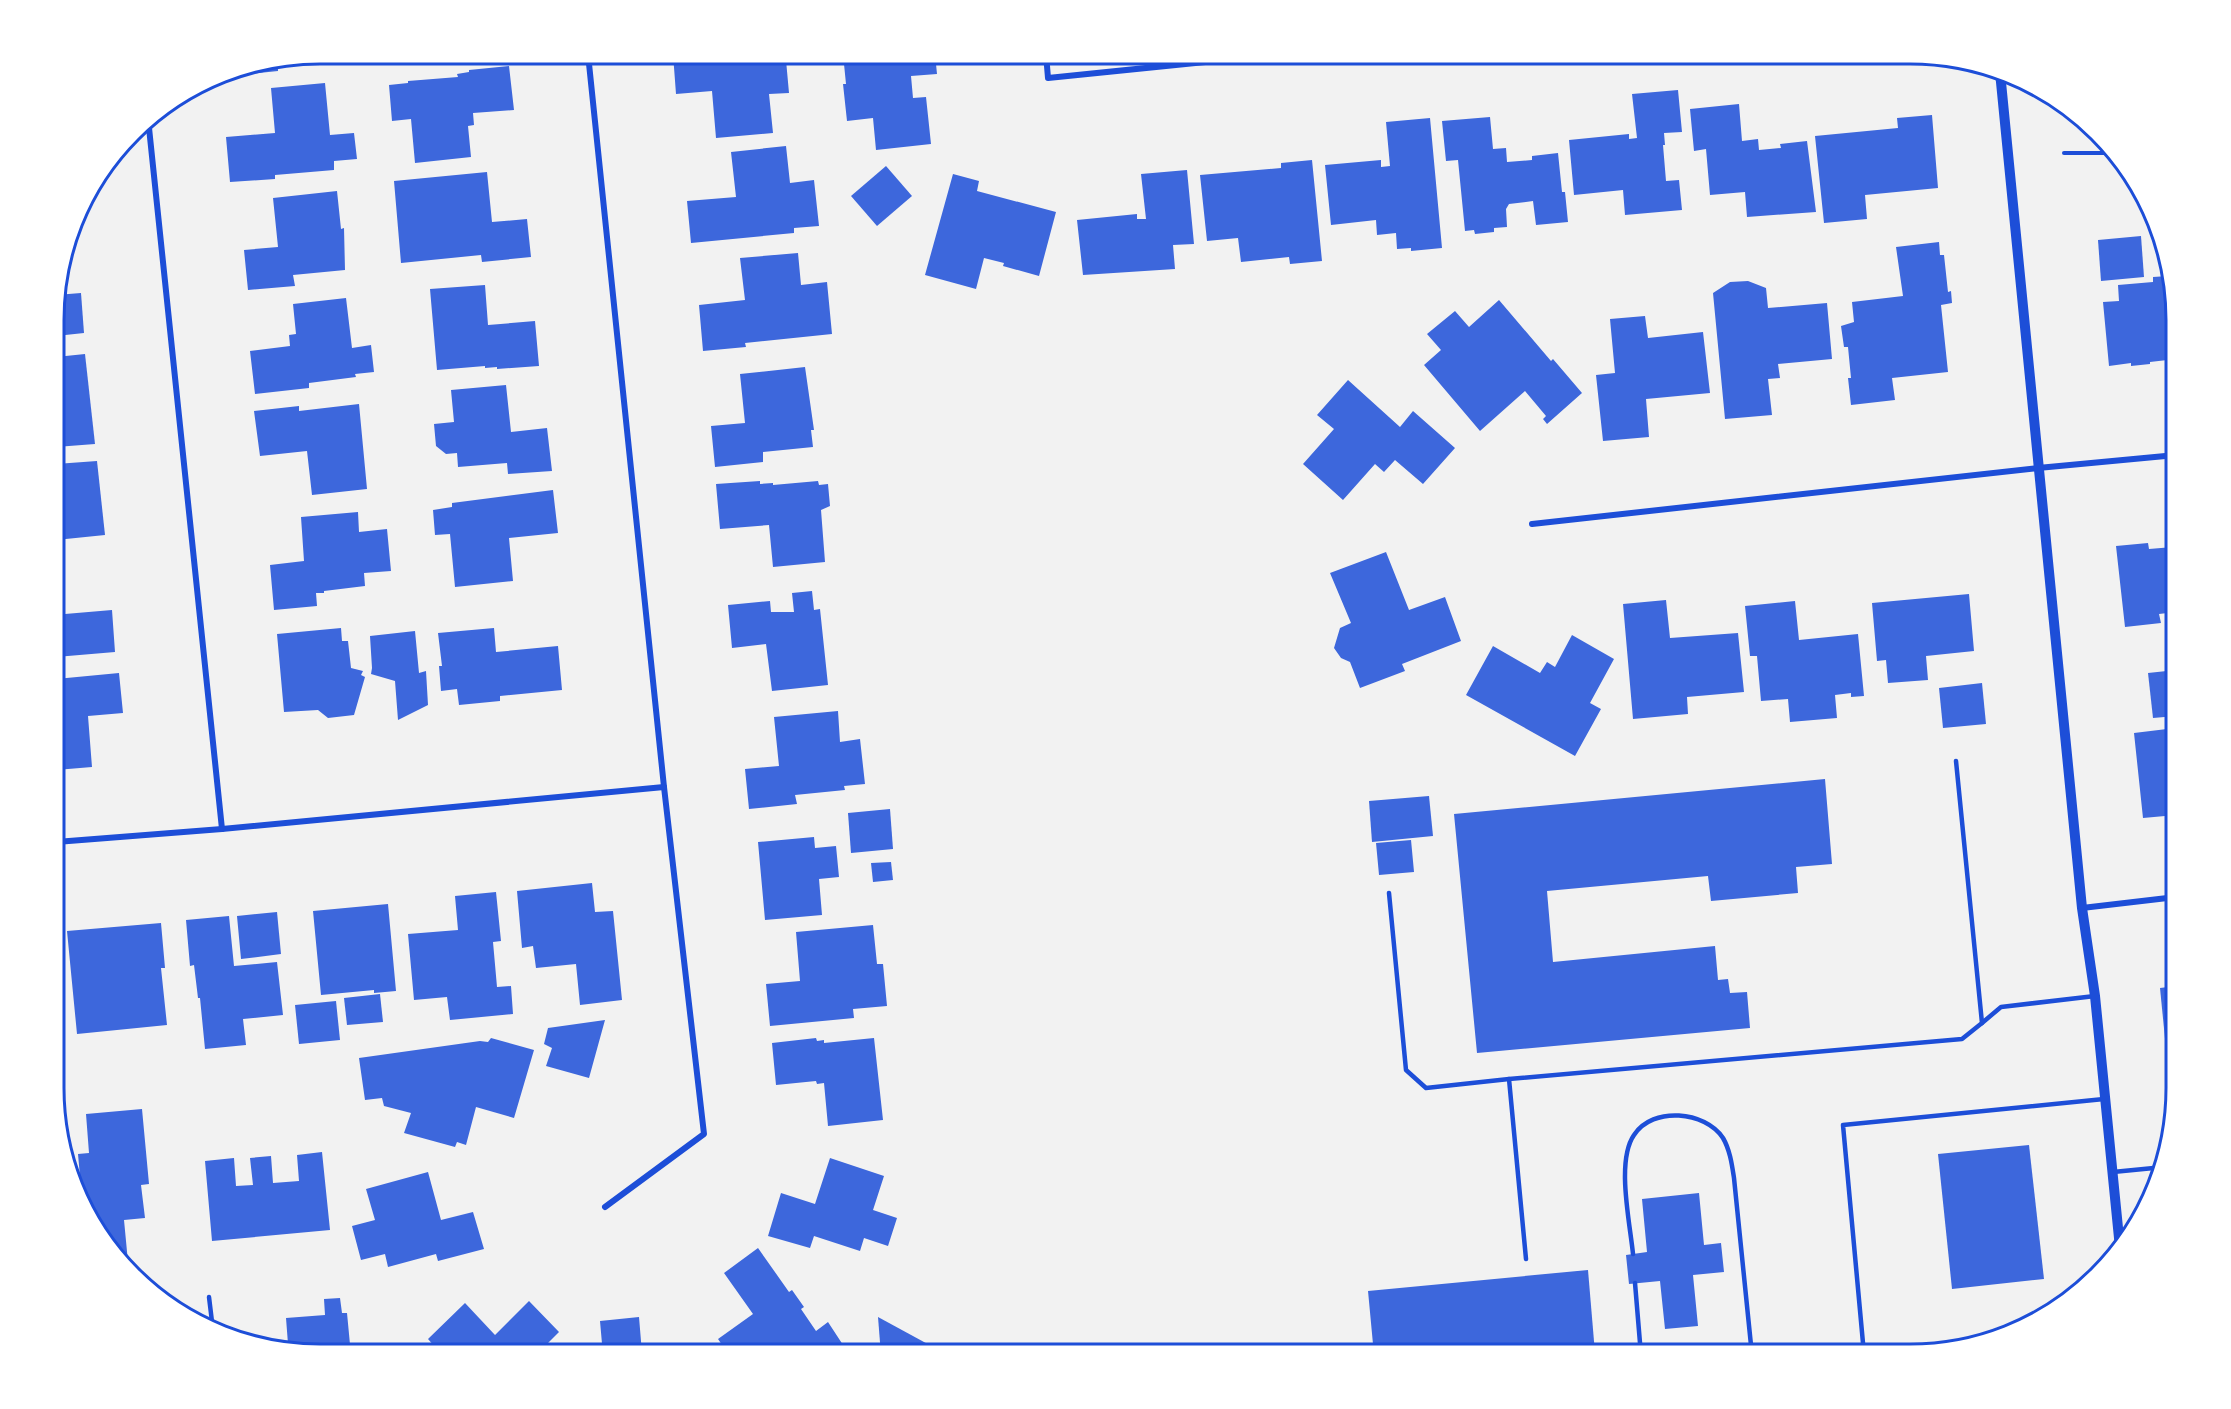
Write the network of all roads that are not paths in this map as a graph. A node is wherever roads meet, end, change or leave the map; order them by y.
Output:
1 (589, 64) edge
2 (1047, 64) edge
3 (1184, 64) edge
4 (2001, 81) edge
5 (149, 130) edge
6 (2166, 456) edge
7 (2038, 468) junction
8 (1532, 524) dead end
9 (1956, 761) dead end
10 (664, 787) junction
11 (222, 829) junction
12 (64, 841) edge
13 (1389, 893) dead end
14 (2166, 898) edge
15 (2082, 908) junction
16 (2095, 996) junction
17 (1982, 1023) junction
18 (1509, 1080) junction
19 (2105, 1099) junction
20 (2154, 1168) edge
21 (2113, 1172) junction
22 (605, 1207) dead end
23 (2119, 1237) edge
24 (1633, 1254) dead end
25 (1526, 1258) dead end
26 (1635, 1283) dead end
27 (209, 1297) dead end
28 (212, 1320) edge
29 (1640, 1345) edge
30 (1751, 1345) edge
31 (1863, 1345) edge

1 - 10 street
2 - 3 street
4 - 7 street
5 - 11 street
6 - 7 street
7 - 8 street
7 - 15 street
9 - 17 lane
10 - 11 street
10 - 22 street
11 - 12 street
13 - 18 lane
14 - 15 street
15 - 16 street
16 - 17 lane
16 - 19 street
17 - 18 lane
18 - 25 lane
19 - 21 street
19 - 31 lane
20 - 21 lane
21 - 23 street
24 - 30 lane
26 - 29 lane
27 - 28 lane

